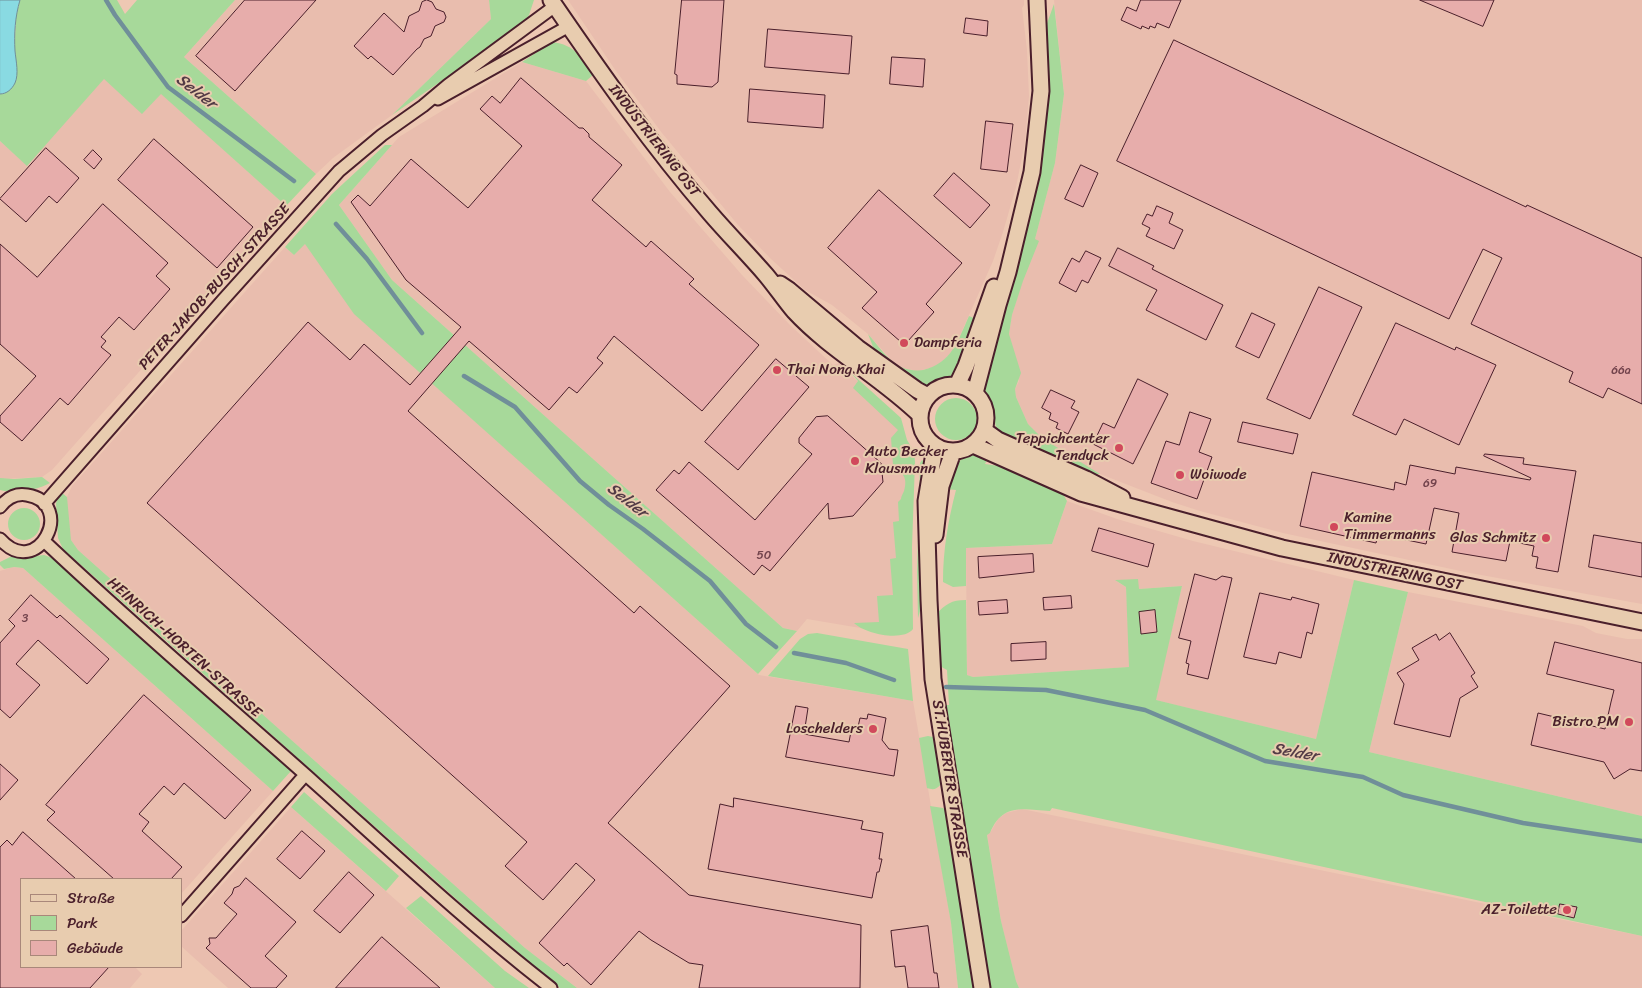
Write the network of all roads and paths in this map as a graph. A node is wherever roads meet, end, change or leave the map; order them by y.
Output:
1 (1037, 0) edge
2 (553, 3) edge
3 (568, 26) junction
4 (423, 106) junction
5 (1012, 249) junction
6 (766, 275) junction
7 (958, 385) junction
8 (975, 393) junction
9 (928, 396) junction
10 (920, 415) junction
11 (984, 430) junction
12 (973, 445) junction
13 (935, 447) junction
14 (953, 452) junction
15 (44, 504) junction
16 (0, 505) edge
17 (1149, 512) junction
18 (44, 541) junction
19 (2, 545) edge
20 (928, 581) junction
21 (1642, 622) edge
22 (306, 775) junction
23 (182, 915) edge
24 (982, 984) edge
25 (551, 988) edge

1 - 5 street
2 - 3 street, INDUSTRIERING OST
2 - 4 street, PETER-JAKOB-BUSCH-STRASSE
3 - 4 street, PETER-JAKOB-BUSCH-STRASSE
3 - 6 street, INDUSTRIERING OST
4 - 15 street, PETER-JAKOB-BUSCH-STRASSE
5 - 7 street
5 - 8 street
6 - 9 street, INDUSTRIERING OST
6 - 10 street, INDUSTRIERING OST
7 - 8 street
7 - 9 street
8 - 11 street
9 - 10 street
10 - 13 street
11 - 12 street
11 - 17 street, INDUSTRIERING OST
12 - 14 street
12 - 17 street, INDUSTRIERING OST
13 - 14 street
13 - 20 street, ST.HUBERTER STRASSE
14 - 20 street, ST.HUBERTER STRASSE
15 - 16 street
15 - 18 street
17 - 21 street, INDUSTRIERING OST
18 - 19 street
18 - 22 street, HEINRICH-HORTEN-STRASSE
20 - 24 street, ST.HUBERTER STRASSE
22 - 23 street
22 - 25 street, HEINRICH-HORTEN-STRASSE

